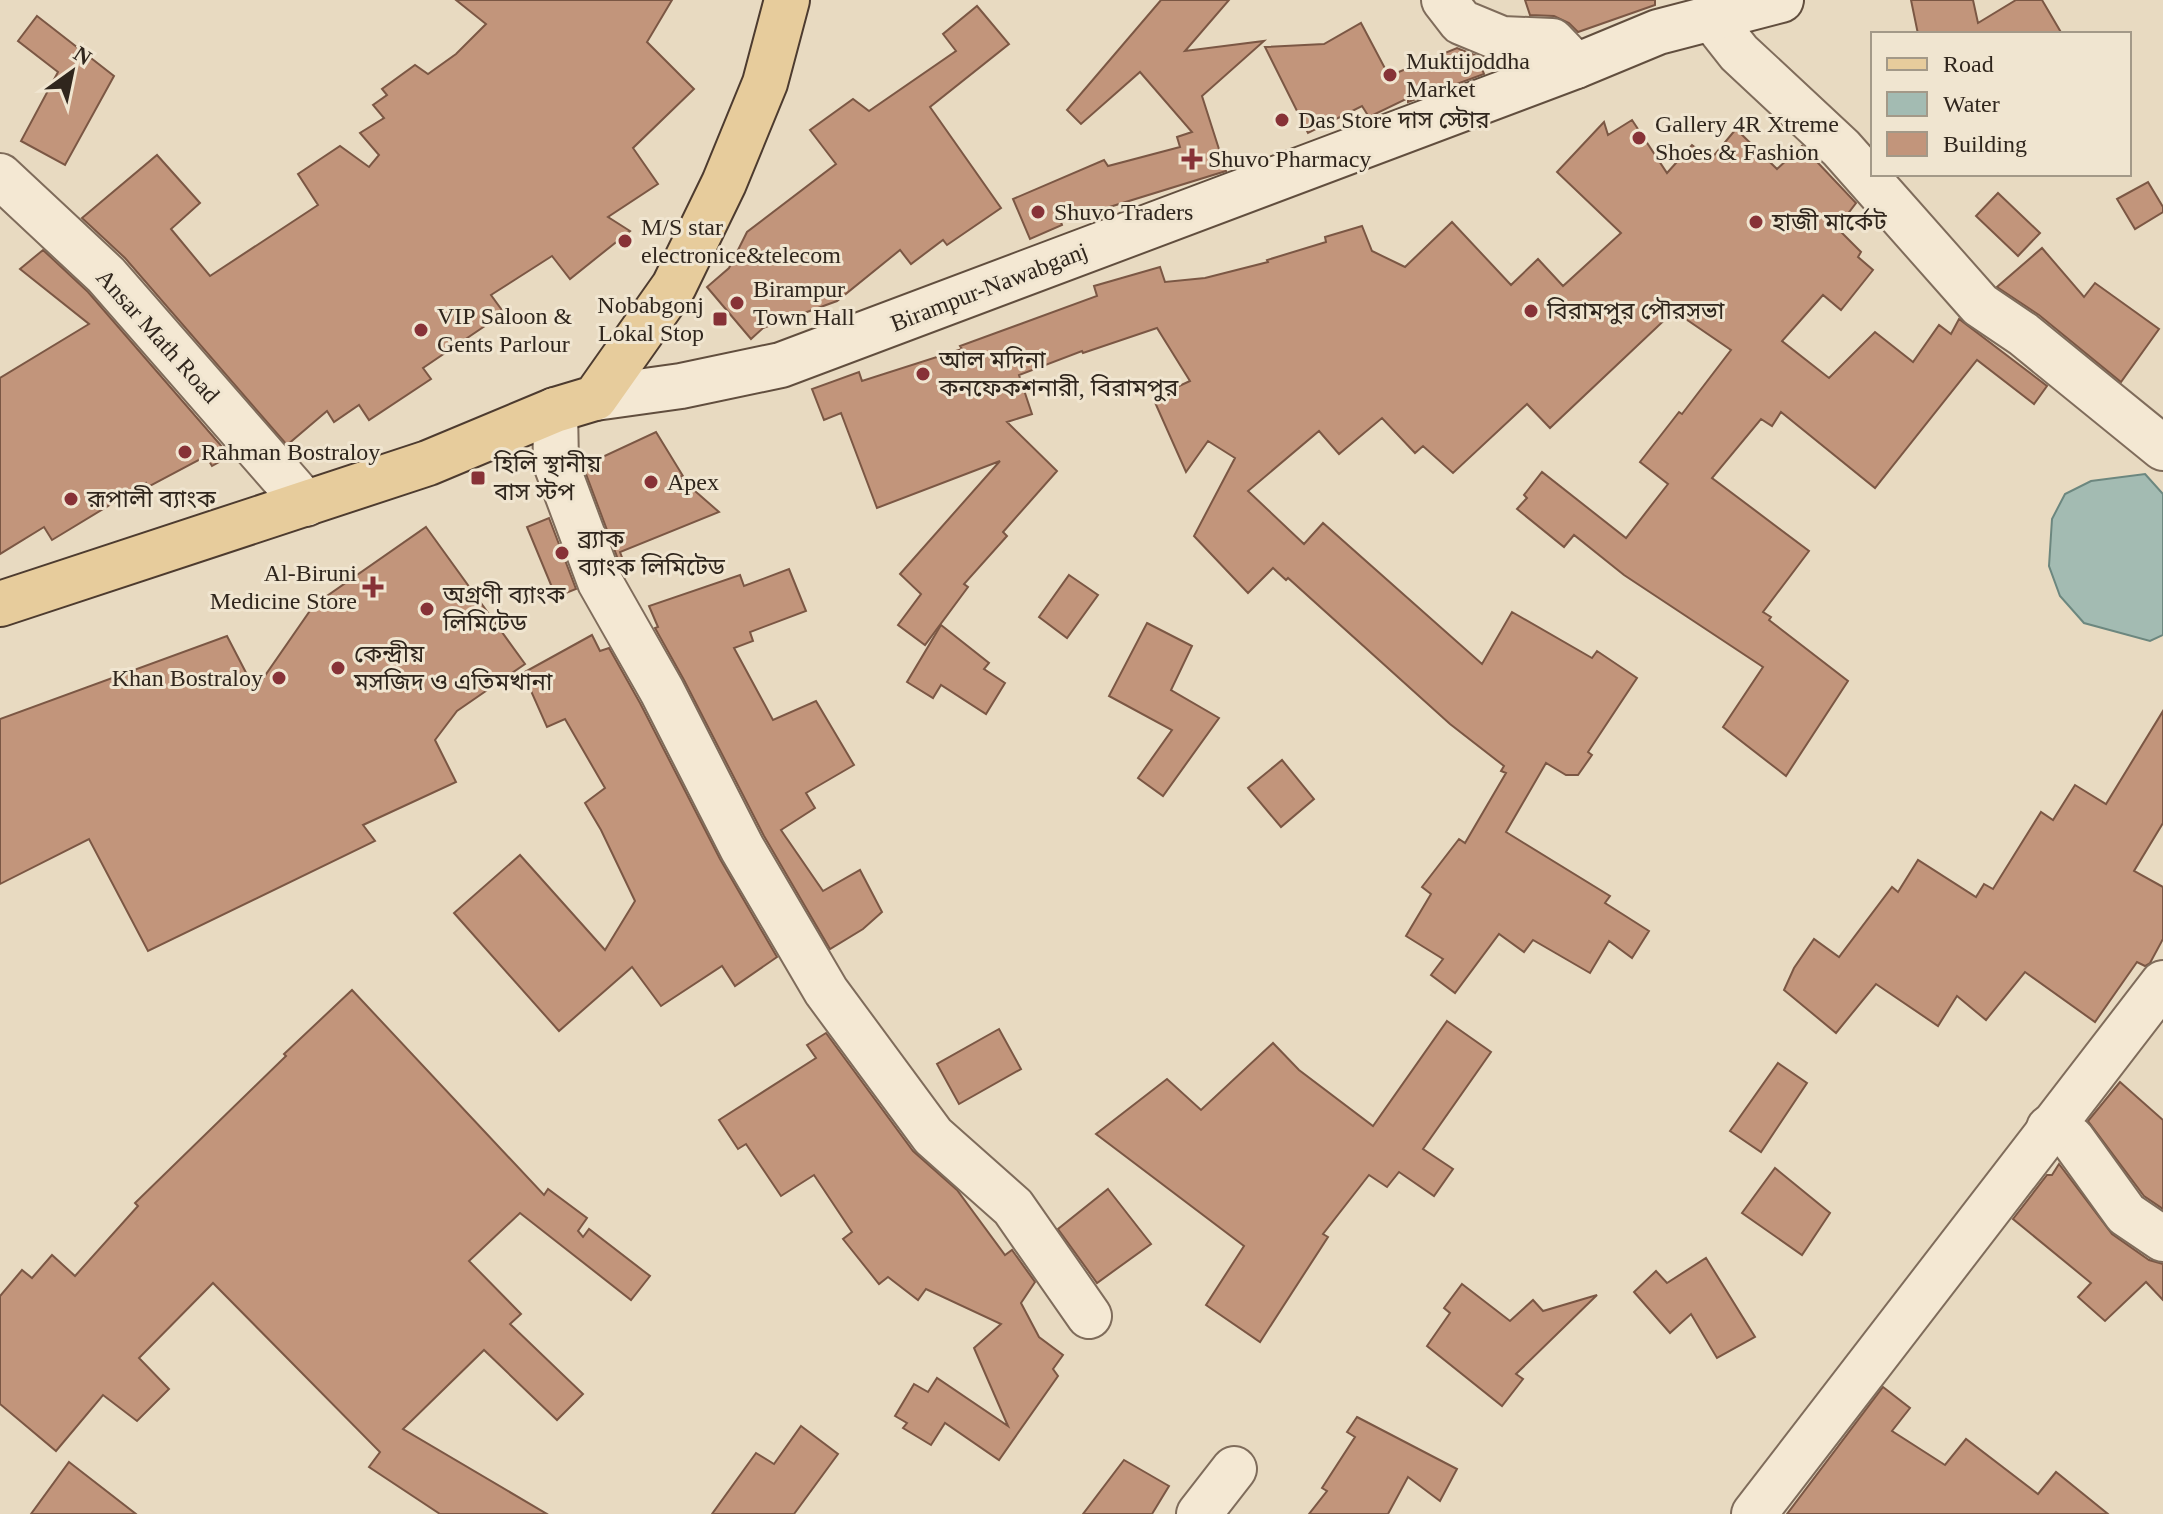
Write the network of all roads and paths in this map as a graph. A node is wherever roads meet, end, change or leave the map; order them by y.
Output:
1 (787, 0) edge
2 (1444, 0) edge
3 (1781, 0) edge
4 (1713, 20) junction
5 (1576, 66) junction
6 (0, 176) edge
7 (575, 404) junction
8 (2163, 448) edge
9 (306, 504) junction
10 (0, 604) edge
11 (2163, 983) edge
12 (2049, 1128) junction
13 (2163, 1239) edge
14 (1089, 1316) dead end
15 (1234, 1469) dead end
16 (1199, 1514) edge
17 (1754, 1514) edge

1 - 7 main road
2 - 5 street
3 - 4 street, Birampur-Nawabganj
4 - 5 street, Birampur-Nawabganj
4 - 8 street
5 - 7 street, Birampur-Nawabganj
6 - 9 street, Ansar Math Road
7 - 9 main road
7 - 14 street
9 - 10 main road
11 - 12 street
12 - 13 street
12 - 17 street
15 - 16 street

